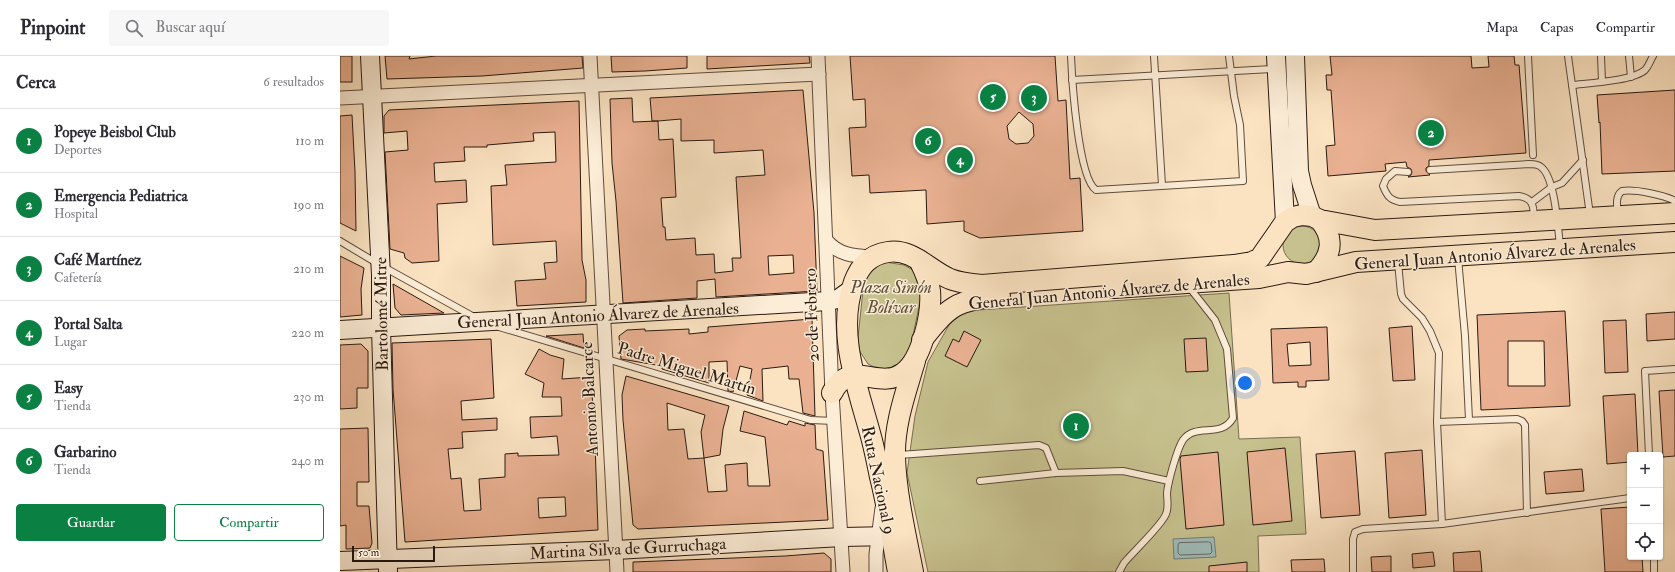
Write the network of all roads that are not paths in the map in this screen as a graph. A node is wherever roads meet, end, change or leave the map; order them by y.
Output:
1 (370, 56) edge
2 (590, 56) edge
3 (818, 56) edge
4 (1071, 56) edge
5 (1154, 56) edge
6 (1229, 56) edge
7 (1295, 56) edge
8 (1528, 56) edge
9 (1568, 56) edge
10 (1601, 56) edge
11 (1629, 56) edge
12 (1652, 56) edge
13 (1276, 62) edge
14 (1230, 71) junction
15 (819, 74) junction
16 (1155, 75) junction
17 (1631, 77) junction
18 (1072, 80) junction
19 (1602, 81) junction
20 (592, 85) junction
21 (1572, 85) junction
22 (372, 96) junction
23 (340, 98) edge
24 (1533, 155) dead end
25 (1583, 160) junction
26 (1430, 170) dead end
27 (1408, 172) dead end
28 (1162, 185) junction
29 (1552, 187) junction
30 (1675, 201) edge
31 (1532, 202) junction
32 (1675, 213) edge
33 (1618, 216) junction
34 (1316, 218) junction
35 (1591, 218) junction
36 (1557, 220) junction
37 (1533, 221) junction
38 (1279, 230) junction
39 (826, 240) junction
40 (340, 241) edge
41 (1675, 242) edge
42 (1560, 249) junction
43 (1458, 256) junction
44 (872, 257) junction
45 (919, 260) junction
46 (1398, 260) junction
47 (380, 265) junction
48 (1288, 272) junction
49 (1316, 272) junction
50 (1185, 283) junction
51 (852, 289) junction
52 (828, 301) junction
53 (603, 315) junction
54 (483, 322) junction
55 (381, 328) junction
56 (340, 330) edge
57 (922, 340) junction
58 (605, 359) junction
59 (915, 361) junction
60 (1675, 369) edge
61 (855, 382) junction
62 (832, 393) junction
63 (1469, 420) junction
64 (834, 421) junction
65 (1437, 422) junction
66 (1649, 452) edge
67 (895, 456) junction
68 (1056, 473) junction
69 (980, 481) dead end
70 (1169, 481) junction
71 (1627, 498) edge
72 (1527, 513) junction
73 (1442, 524) junction
74 (885, 536) junction
75 (842, 537) junction
76 (616, 550) junction
77 (1654, 560) edge
78 (340, 561) edge
79 (387, 565) edge
80 (616, 572) edge
81 (843, 572) edge
82 (876, 572) edge
83 (898, 572) edge
84 (913, 572) edge
85 (1119, 572) edge
86 (1353, 572) edge
87 (1654, 572) edge

1 - 22 street, Bartolomé Mitre
2 - 20 street, Antonio Balcarce
3 - 15 street, 20 de Febrero
4 - 18 lane
5 - 16 lane
6 - 14 lane
7 - 34 street
8 - 24 lane
9 - 21 lane
10 - 19 lane
11 - 17 lane
12 - 17 lane
13 - 14 lane
13 - 38 street
14 - 16 lane
14 - 28 lane
15 - 20 street
15 - 39 street, 20 de Febrero
16 - 18 lane
16 - 28 lane
17 - 19 lane
18 - 28 lane
19 - 21 lane
20 - 22 street
20 - 53 street, Antonio Balcarce
21 - 25 lane
22 - 23 street
22 - 47 street, Bartolomé Mitre
25 - 29 lane
25 - 35 lane
26 - 29 lane
27 - 31 lane
29 - 31 lane
29 - 36 lane
30 - 33 lane
31 - 37 lane
32 - 33 main road, General Juan Antonio Álvarez de Arenales
33 - 35 main road, General Juan Antonio Álvarez de Arenales
34 - 37 main road, General Juan Antonio Álvarez de Arenales
34 - 38 main road, General Juan Antonio Álvarez de Arenales
34 - 49 main road, General Juan Antonio Álvarez de Arenales
35 - 36 main road, General Juan Antonio Álvarez de Arenales
36 - 37 main road, General Juan Antonio Álvarez de Arenales
36 - 42 lane
38 - 45 main road, General Juan Antonio Álvarez de Arenales
38 - 48 main road
39 - 44 street, General Juan Antonio Álvarez de Arenales
39 - 52 street, 20 de Febrero
40 - 47 lane, Padre Miguel Martín
41 - 42 main road, General Juan Antonio Álvarez de Arenales
42 - 43 main road, General Juan Antonio Álvarez de Arenales
43 - 46 main road, General Juan Antonio Álvarez de Arenales
43 - 63 lane
44 - 45 main road, General Juan Antonio Álvarez de Arenales
44 - 51 main road
45 - 57 main road
46 - 49 main road, General Juan Antonio Álvarez de Arenales
46 - 65 lane
47 - 54 lane, Padre Miguel Martín
47 - 55 street, Bartolomé Mitre
48 - 49 main road, General Juan Antonio Álvarez de Arenales
48 - 50 main road, General Juan Antonio Álvarez de Arenales
50 - 57 main road, General Juan Antonio Álvarez de Arenales
50 - 70 lane
51 - 52 street, General Juan Antonio Álvarez de Arenales
51 - 61 main road
52 - 53 street, General Juan Antonio Álvarez de Arenales
52 - 62 street, 20 de Febrero
53 - 54 street, General Juan Antonio Álvarez de Arenales
53 - 58 street, Antonio Balcarce
54 - 55 street, General Juan Antonio Álvarez de Arenales
54 - 58 lane, Padre Miguel Martín
55 - 56 street, General Juan Antonio Álvarez de Arenales
55 - 79 street, Bartolomé Mitre
57 - 59 main road
58 - 64 lane, Padre Miguel Martín
58 - 76 street, Antonio Balcarce
59 - 61 main road
59 - 67 main road, Ruta Nacional 9
60 - 66 lane
61 - 62 main road
61 - 74 main road, Ruta Nacional 9
62 - 64 street, 20 de Febrero
63 - 65 lane
63 - 72 lane
64 - 75 street, 20 de Febrero
65 - 73 lane
67 - 68 lane
67 - 84 main road, Ruta Nacional 9
68 - 69 lane
68 - 70 lane
70 - 85 lane
71 - 72 lane
72 - 73 lane
73 - 86 lane
74 - 75 street, Martina Silva de Gurruchaga
74 - 82 street
74 - 83 main road, Ruta Nacional 9
75 - 76 street, Martina Silva de Gurruchaga
75 - 81 street, 20 de Febrero
76 - 79 street, Martina Silva de Gurruchaga
76 - 80 street, Antonio Balcarce
77 - 87 lane
78 - 79 street, Martina Silva de Gurruchaga

